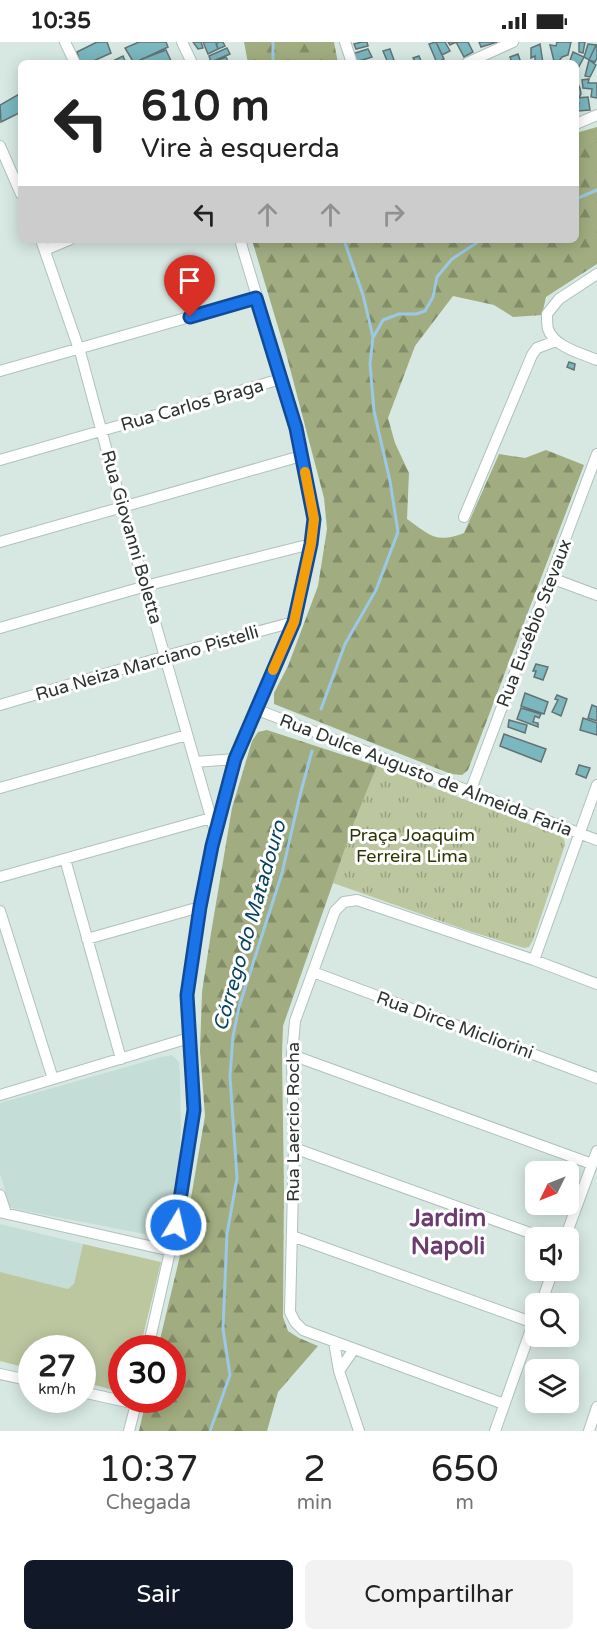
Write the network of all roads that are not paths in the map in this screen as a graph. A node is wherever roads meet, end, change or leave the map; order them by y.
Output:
1 (65, 42) edge
2 (182, 42) edge
3 (345, 42) edge
4 (513, 42) edge
5 (74, 60) edge
6 (191, 60) edge
7 (351, 60) edge
8 (474, 60) edge
9 (597, 115) edge
10 (579, 123) edge
11 (0, 146) edge
12 (18, 187) edge
13 (241, 243) edge
14 (43, 245) edge
15 (597, 274) edge
16 (256, 298) junction
17 (556, 341) junction
18 (79, 348) junction
19 (597, 360) edge
20 (0, 371) edge
21 (281, 379) junction
22 (102, 431) junction
23 (597, 454) edge
24 (301, 456) junction
25 (0, 460) edge
26 (122, 507) junction
27 (464, 517) dead end
28 (0, 542) edge
29 (311, 544) junction
30 (551, 578) junction
31 (145, 587) junction
32 (597, 595) edge
33 (294, 622) junction
34 (0, 628) edge
35 (165, 657) junction
36 (0, 705) edge
37 (255, 709) junction
38 (187, 735) junction
39 (235, 759) junction
40 (195, 762) junction
41 (597, 785) edge
42 (0, 788) edge
43 (470, 792) junction
44 (211, 818) junction
45 (580, 834) junction
46 (216, 836) junction
47 (597, 840) edge
48 (65, 859) junction
49 (0, 877) edge
50 (200, 907) junction
51 (0, 911) edge
52 (87, 939) junction
53 (534, 960) junction
54 (313, 972) junction
55 (597, 984) edge
56 (189, 1038) junction
57 (292, 1055) junction
58 (121, 1059) junction
59 (597, 1078) edge
60 (53, 1079) junction
61 (0, 1095) edge
62 (294, 1148) junction
63 (597, 1151) edge
64 (592, 1164) junction
65 (0, 1195) edge
66 (3, 1212) edge
67 (569, 1227) edge
68 (525, 1231) edge
69 (292, 1236) junction
70 (171, 1251) junction
71 (525, 1318) edge
72 (151, 1335) edge
73 (334, 1342) junction
74 (525, 1347) edge
75 (354, 1349) junction
76 (339, 1371) junction
77 (0, 1374) edge
78 (18, 1378) edge
79 (504, 1404) junction
80 (597, 1407) edge
81 (133, 1413) edge
82 (496, 1429) edge
83 (129, 1431) edge
84 (359, 1431) edge
85 (589, 1431) edge

1 - 5 street
2 - 6 street
3 - 7 street
4 - 8 street
9 - 10 street
11 - 12 street
13 - 16 street
14 - 18 street, Rua Giovanni Boletta
15 - 17 street
16 - 18 street
16 - 21 street
17 - 19 street
17 - 27 street
18 - 20 street
18 - 22 street, Rua Giovanni Boletta
21 - 22 street, Rua Carlos Braga
21 - 24 street
22 - 25 street, Rua Carlos Braga
22 - 26 street, Rua Giovanni Boletta
23 - 30 street, Rua Eusébio Stevaux
24 - 26 street
24 - 29 street
26 - 28 street
26 - 31 street, Rua Giovanni Boletta
29 - 31 street
29 - 33 street
30 - 32 street
30 - 43 street, Rua Eusébio Stevaux
31 - 34 street
31 - 35 street, Rua Giovanni Boletta
33 - 35 street, Rua Neiza Marciano Pistelli
33 - 37 street
35 - 36 street, Rua Neiza Marciano Pistelli
35 - 38 street, Rua Giovanni Boletta
37 - 39 street
37 - 43 street, Rua Dulce Augusto de Almeida Faria
38 - 40 street, Rua Giovanni Boletta
38 - 42 street
39 - 40 street
39 - 46 street
40 - 44 street, Rua Giovanni Boletta
41 - 45 street
43 - 45 street, Rua Dulce Augusto de Almeida Faria
44 - 46 street, Rua Giovanni Boletta
44 - 48 street
45 - 47 street, Rua Dulce Augusto de Almeida Faria
45 - 53 street
46 - 50 street
48 - 49 street
48 - 52 street
50 - 52 street
50 - 56 street
51 - 60 street
52 - 58 street
53 - 54 street, Rua Laercio Rocha
53 - 55 street, Rua Laercio Rocha
54 - 57 street, Rua Laercio Rocha
54 - 59 street, Rua Dirce Micliorini
56 - 58 street
56 - 70 street
57 - 62 street, Rua Laercio Rocha
57 - 64 street
58 - 60 street
60 - 61 street
62 - 68 street
62 - 69 street, Rua Laercio Rocha
63 - 64 street
64 - 67 street
65 - 66 street
66 - 70 street
69 - 71 street
69 - 73 street, Rua Laercio Rocha
70 - 72 street
73 - 75 street, Rua Laercio Rocha
73 - 76 street
74 - 79 street
75 - 76 street
75 - 79 street, Rua Laercio Rocha
76 - 84 street
77 - 78 street
79 - 82 street
80 - 85 street
81 - 83 street

